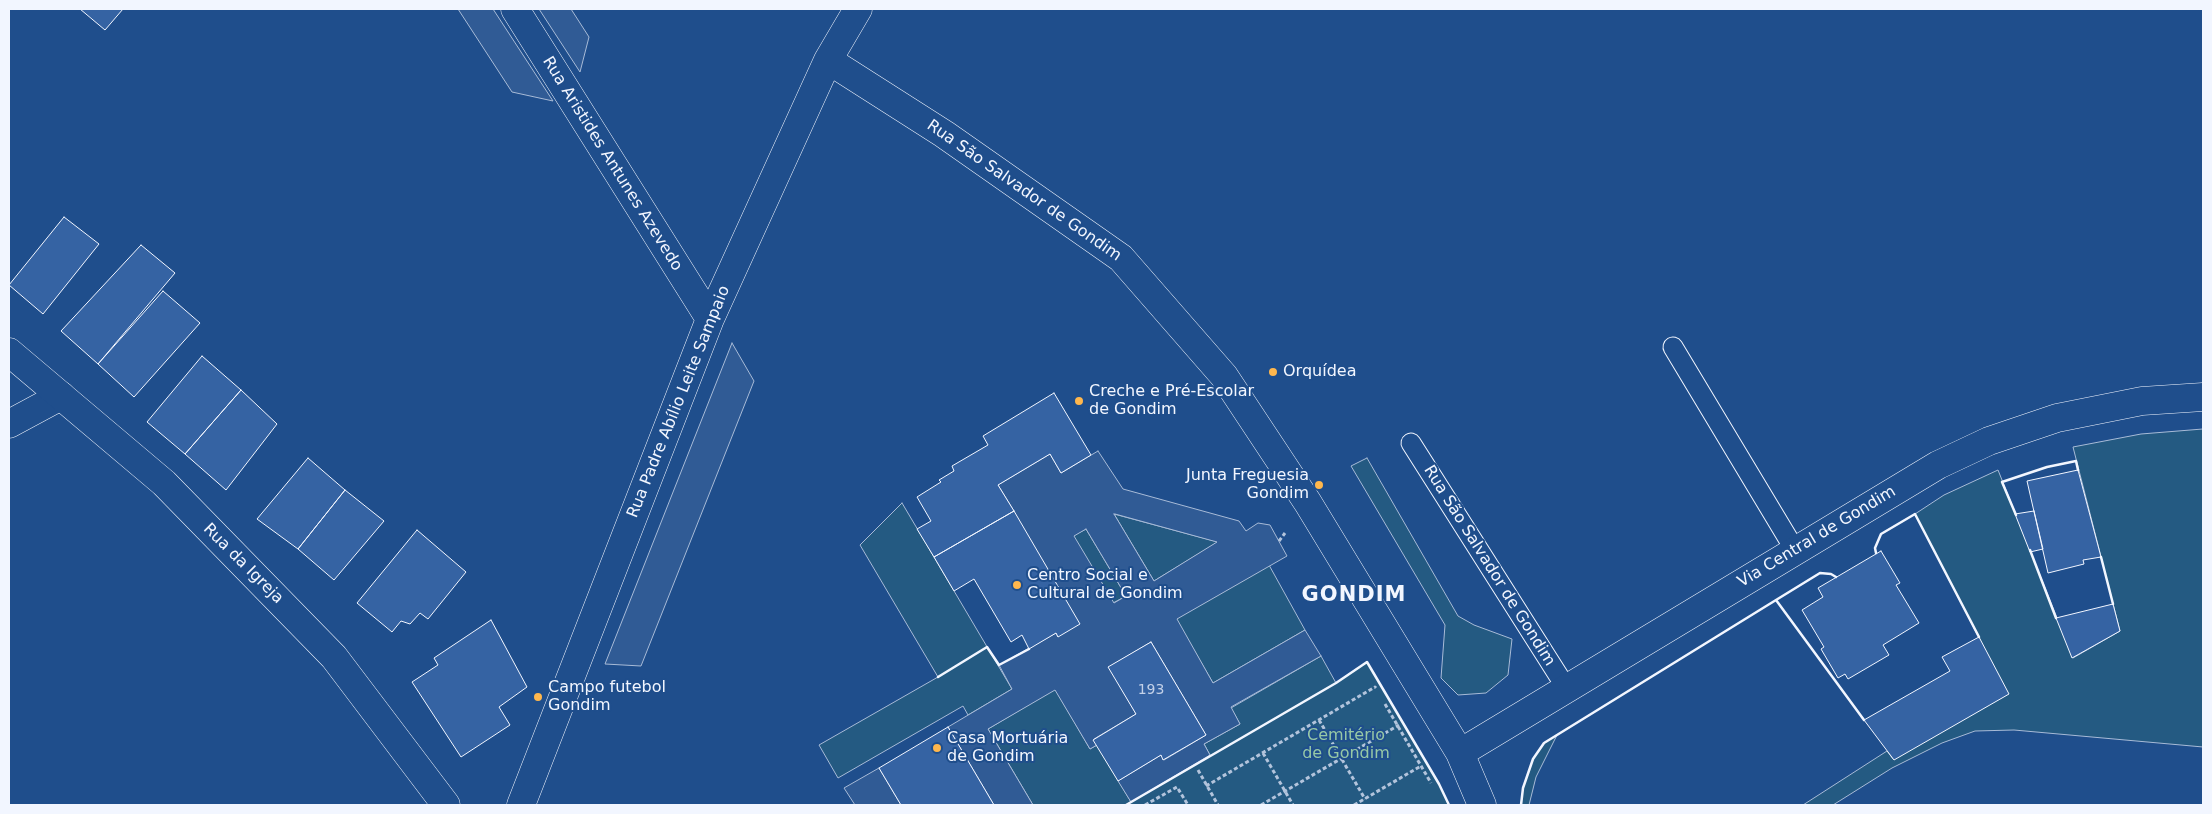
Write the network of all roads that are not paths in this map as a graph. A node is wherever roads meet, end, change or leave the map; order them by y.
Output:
1 (515, 9) edge
2 (858, 9) edge
3 (828, 60) junction
4 (710, 319) junction
5 (1673, 347) dead end
6 (9, 352) edge
7 (61, 396) junction
8 (2203, 397) edge
9 (9, 424) edge
10 (1411, 443) dead end
11 (1795, 550) junction
12 (1567, 689) junction
13 (1460, 753) junction
14 (446, 805) edge
15 (521, 805) edge
16 (1482, 805) edge

1 - 4 street, Rua Aristides Antunes Azevedo
2 - 3 street, Rua Padre Abílio Leite Sampaio
3 - 4 street, Rua Padre Abílio Leite Sampaio
3 - 13 street, Rua São Salvador de Gondim
4 - 15 street, Rua Padre Abílio Leite Sampaio
5 - 11 lane
6 - 7 street, Rua da Igreja
7 - 9 street
7 - 14 street, Rua da Igreja
8 - 11 street, Via Central de Gondim
10 - 12 lane, Rua São Salvador de Gondim
11 - 12 street, Via Central de Gondim
12 - 13 street, Via Central de Gondim
13 - 16 street, Rua São Salvador de Gondim

